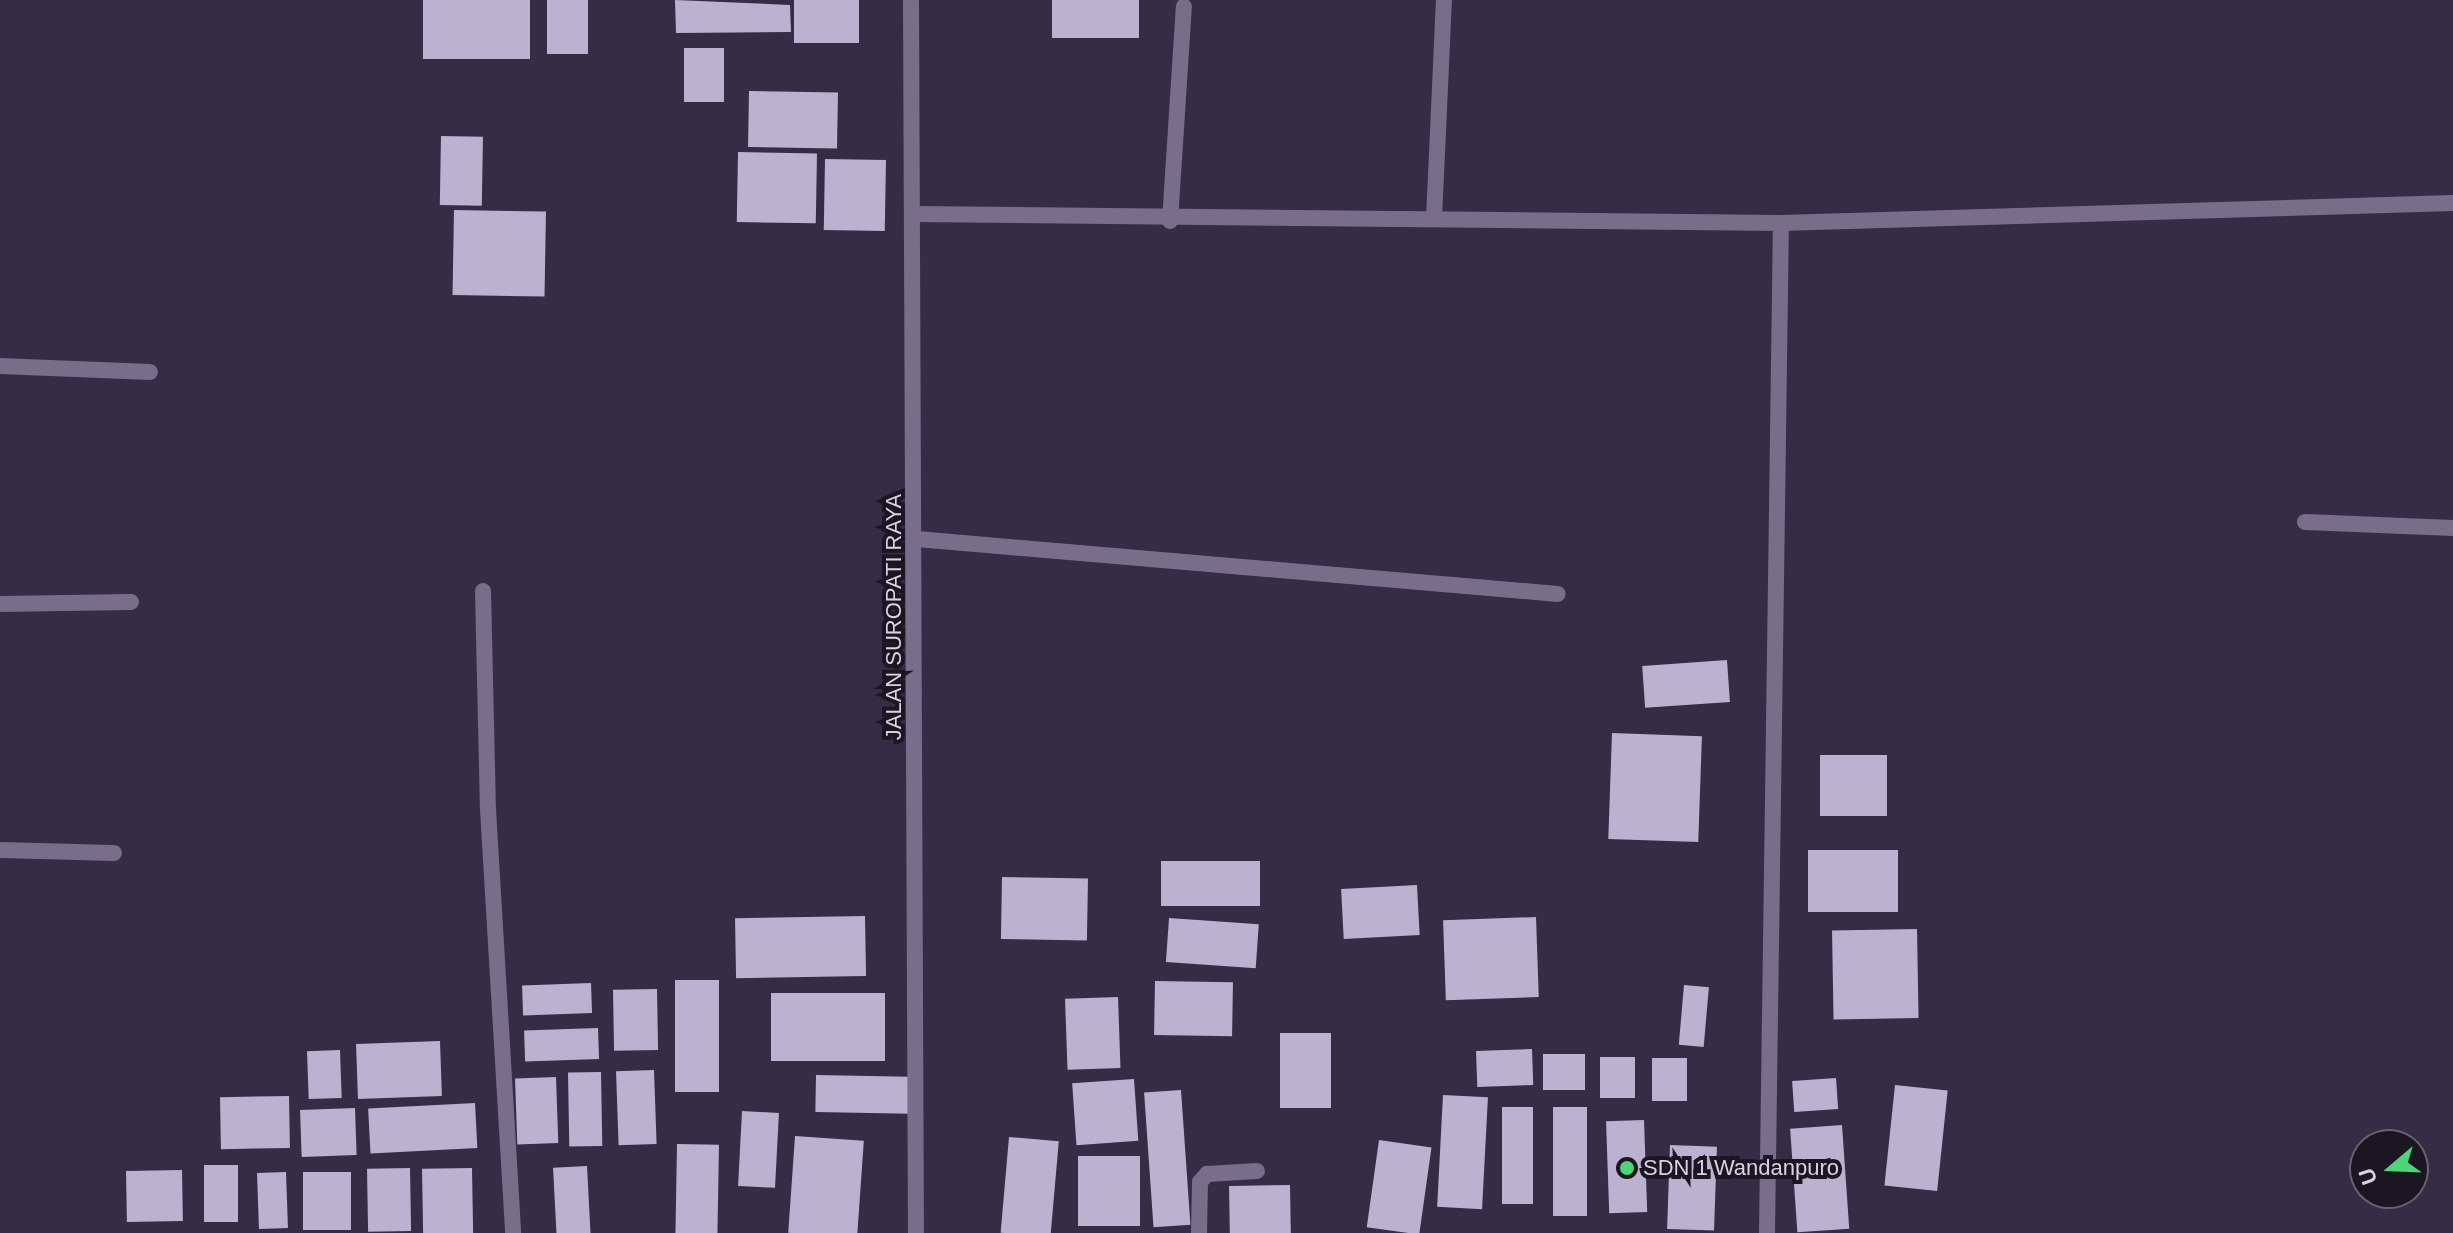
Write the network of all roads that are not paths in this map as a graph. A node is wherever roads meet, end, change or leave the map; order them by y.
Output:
1 (911, 0) edge
2 (1444, 0) edge
3 (1184, 6) dead end
4 (2453, 203) edge
5 (913, 214) junction
6 (1434, 219) junction
7 (1170, 221) junction
8 (1781, 223) junction
9 (0, 366) edge
10 (150, 372) dead end
11 (2305, 522) dead end
12 (2453, 528) edge
13 (917, 539) junction
14 (483, 591) dead end
15 (1558, 594) dead end
16 (131, 602) dead end
17 (0, 604) edge
18 (0, 850) edge
19 (114, 853) dead end
20 (1257, 1171) dead end
21 (513, 1233) edge
22 (916, 1233) edge
23 (1199, 1233) edge
24 (1767, 1233) edge

1 - 5 street, JALAN SUROPATI RAYA
2 - 6 street
3 - 7 street
4 - 8 street
5 - 7 street
5 - 13 street, JALAN SUROPATI RAYA
6 - 7 street
6 - 8 street
8 - 24 street
9 - 10 street
11 - 12 street
13 - 15 street
13 - 22 street, JALAN SUROPATI RAYA
14 - 21 street
16 - 17 street
18 - 19 street
20 - 23 street

